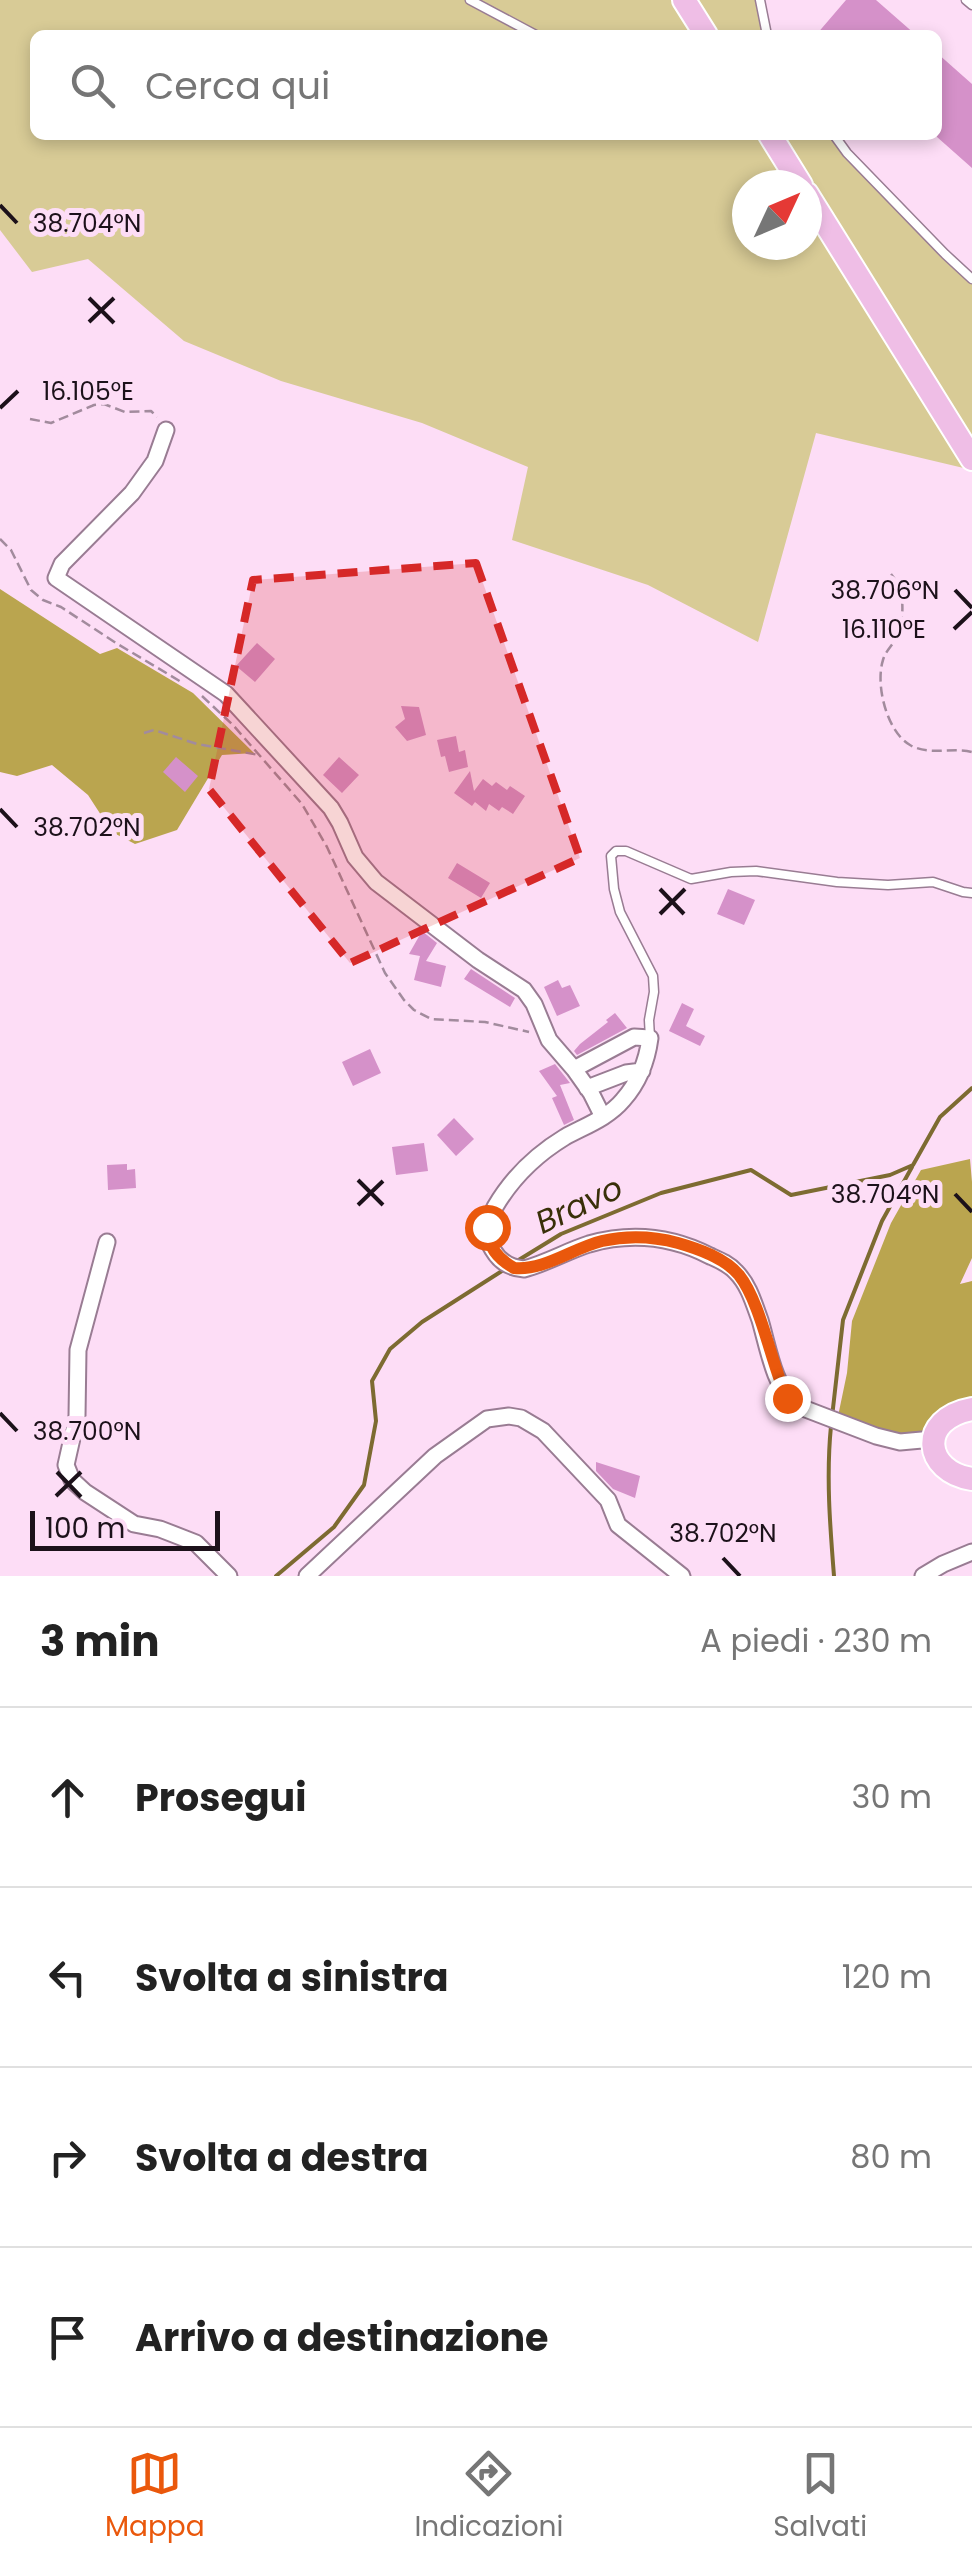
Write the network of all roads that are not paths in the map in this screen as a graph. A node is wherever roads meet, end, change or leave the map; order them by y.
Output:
1 (470, 0) edge
2 (684, 0) edge
3 (694, 0) edge
4 (760, 0) edge
5 (966, 0) edge
6 (972, 5) edge
7 (527, 30) edge
8 (704, 30) edge
9 (705, 30) edge
10 (765, 30) edge
11 (837, 140) edge
12 (775, 143) edge
13 (792, 170) edge
14 (822, 218) edge
15 (972, 278) edge
16 (166, 430) road end
17 (972, 458) edge
18 (972, 892) edge
19 (650, 1038) junction
20 (574, 1069) junction
21 (642, 1071) junction
22 (587, 1088) junction
23 (603, 1117) junction
24 (107, 1242) dead end
25 (972, 1409) edge
26 (933, 1438) junction
27 (972, 1479) edge
28 (972, 1552) edge
29 (228, 1576) edge
30 (306, 1576) edge
31 (682, 1576) edge
32 (922, 1576) edge

1 - 7 lane
2 - 8 main road
3 - 9 main road
4 - 10 lane
5 - 6 lane
11 - 15 lane
12 - 13 main road
14 - 17 main road
16 - 20 street
18 - 19 lane
19 - 20 street
19 - 21 street
20 - 22 street
21 - 22 street
21 - 23 street
22 - 23 street
23 - 26 street
24 - 29 street
25 - 26 main road
26 - 27 main road
28 - 32 street
30 - 31 street

